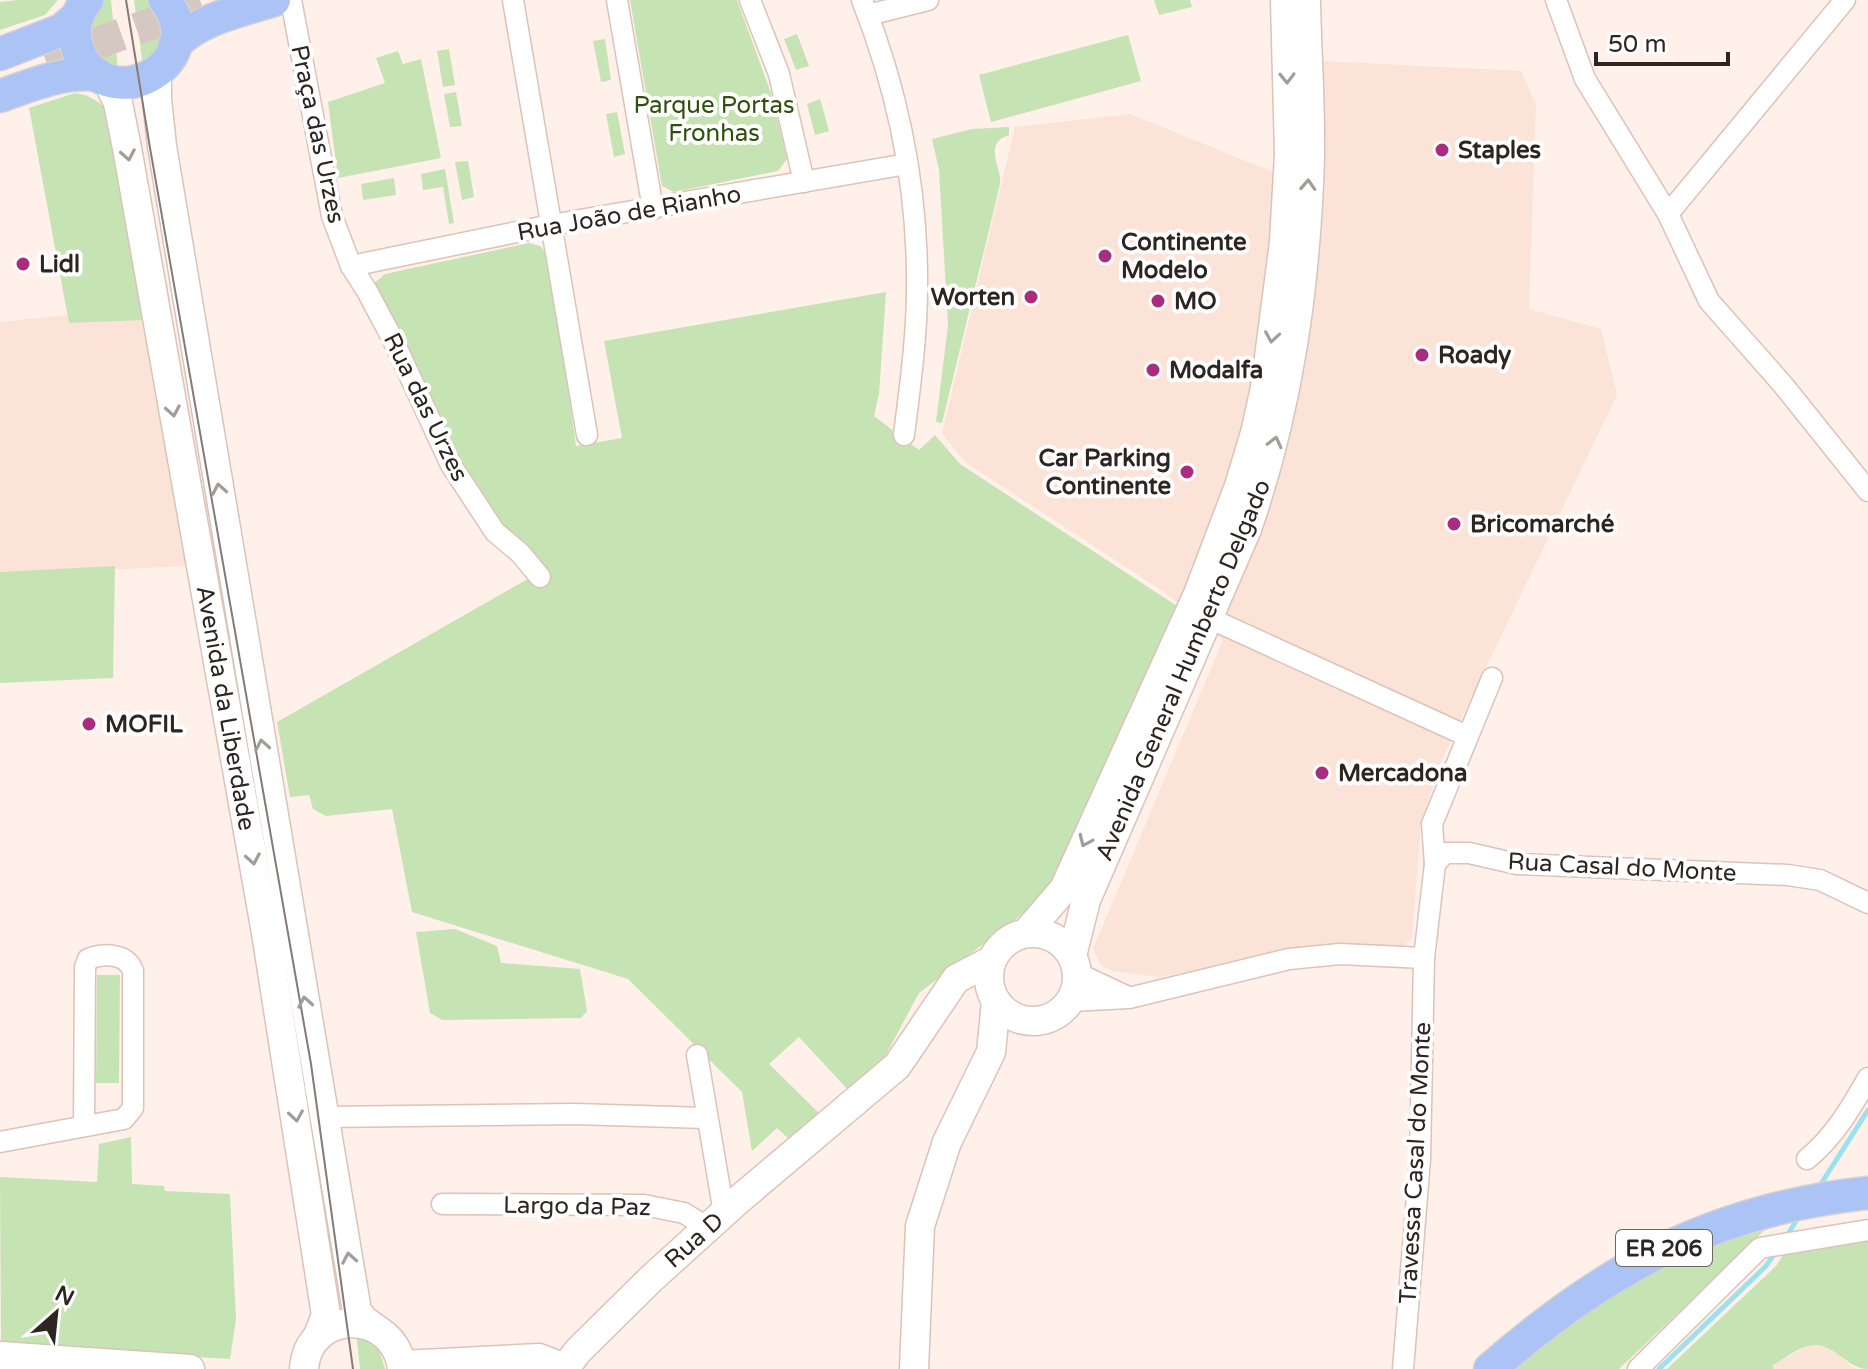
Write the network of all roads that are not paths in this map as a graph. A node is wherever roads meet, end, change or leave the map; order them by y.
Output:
1 (165, 0) edge
2 (274, 0) edge
3 (291, 0) edge
4 (513, 0) edge
5 (617, 0) edge
6 (750, 0) edge
7 (928, 0) edge
8 (1285, 0) edge
9 (1306, 0) edge
10 (1556, 0) edge
11 (1845, 0) edge
12 (82, 8) edge
13 (865, 8) edge
14 (175, 44) junction
15 (0, 54) edge
16 (46, 61) tunnel mouth
17 (157, 72) junction
18 (0, 76) edge
19 (103, 77) junction
20 (0, 96) edge
21 (907, 164) junction
22 (804, 182) junction
23 (653, 209) junction
24 (1668, 214) junction
25 (551, 225) junction
26 (351, 266) junction
27 (587, 435) dead end
28 (904, 435) dead end
29 (1868, 491) edge
30 (540, 577) dead end
31 (1209, 618) junction
32 (1492, 678) dead end
33 (1467, 736) junction
34 (1435, 864) junction
35 (1868, 903) edge
36 (1026, 933) junction
37 (1424, 958) junction
38 (992, 960) junction
39 (1075, 965) junction
40 (993, 996) junction
41 (1129, 998) junction
42 (941, 1000) junction
43 (1071, 1001) junction
44 (1034, 1022) junction
45 (991, 1052) junction
46 (697, 1055) dead end
47 (1868, 1078) edge
48 (325, 1117) junction
49 (706, 1118) junction
50 (84, 1126) junction
51 (0, 1142) edge
52 (1807, 1159) dead end
53 (1868, 1193) edge
54 (442, 1204) dead end
55 (716, 1220) junction
56 (1868, 1230) edge
57 (375, 1328) junction
58 (317, 1338) junction
59 (0, 1356) edge
60 (402, 1367) edge
61 (565, 1368) edge
62 (190, 1369) edge
63 (304, 1369) edge
64 (914, 1369) edge
65 (1403, 1369) edge
66 (1490, 1369) edge
67 (1638, 1369) edge

1 - 14 main road
2 - 14 main road
3 - 26 street, Praça das Urzes
4 - 25 street
5 - 23 street
6 - 22 street
7 - 13 street
8 -> 36 street, Avenida General Humberto Delgado
31 -> 9 street, Avenida General Humberto Delgado
10 - 24 street
11 - 24 street
12 - 15 main road
12 - 19 main road
13 - 21 street
14 - 17 main road
16 - 18 main road
17 - 19 main road
48 -> 17 street, Avenida da Liberdade
19 - 20 main road
19 -> 58 street, Avenida da Liberdade
21 - 22 street, Rua João de Rianho
21 - 28 street
22 - 23 street, Rua João de Rianho
23 - 25 street, Rua João de Rianho
24 - 29 street
25 - 26 street, Rua João de Rianho
25 - 27 street
26 - 30 street, Rua das Urzes
31 - 33 street
31 - 39 street, Avenida General Humberto Delgado
32 - 33 street
33 - 34 street
34 - 35 street, Rua Casal do Monte
34 - 37 street
36 - 38 street, Avenida General Humberto Delgado
36 - 39 street
37 - 41 street
37 - 65 street, Travessa Casal do Monte
38 - 40 street
38 - 42 street, Rua D
39 - 41 street
39 - 43 street, Avenida General Humberto Delgado
40 - 42 street
40 - 44 street
40 - 45 street
41 - 43 street
42 - 55 street, Rua D
43 - 44 street
44 - 45 street
45 - 64 street
46 - 49 street
47 - 52 street
48 - 49 street
57 -> 48 street, Avenida da Liberdade
49 - 55 street
50 - 50 street
50 - 51 street
53 - 66 main road, ER 206
54 - 55 street, Largo da Paz
55 - 61 street, Rua D
56 - 67 street
57 - 58 street
57 - 60 street, Avenida da Liberdade
58 - 63 street, Avenida da Liberdade
59 - 62 street
60 - 61 street, Rua D

